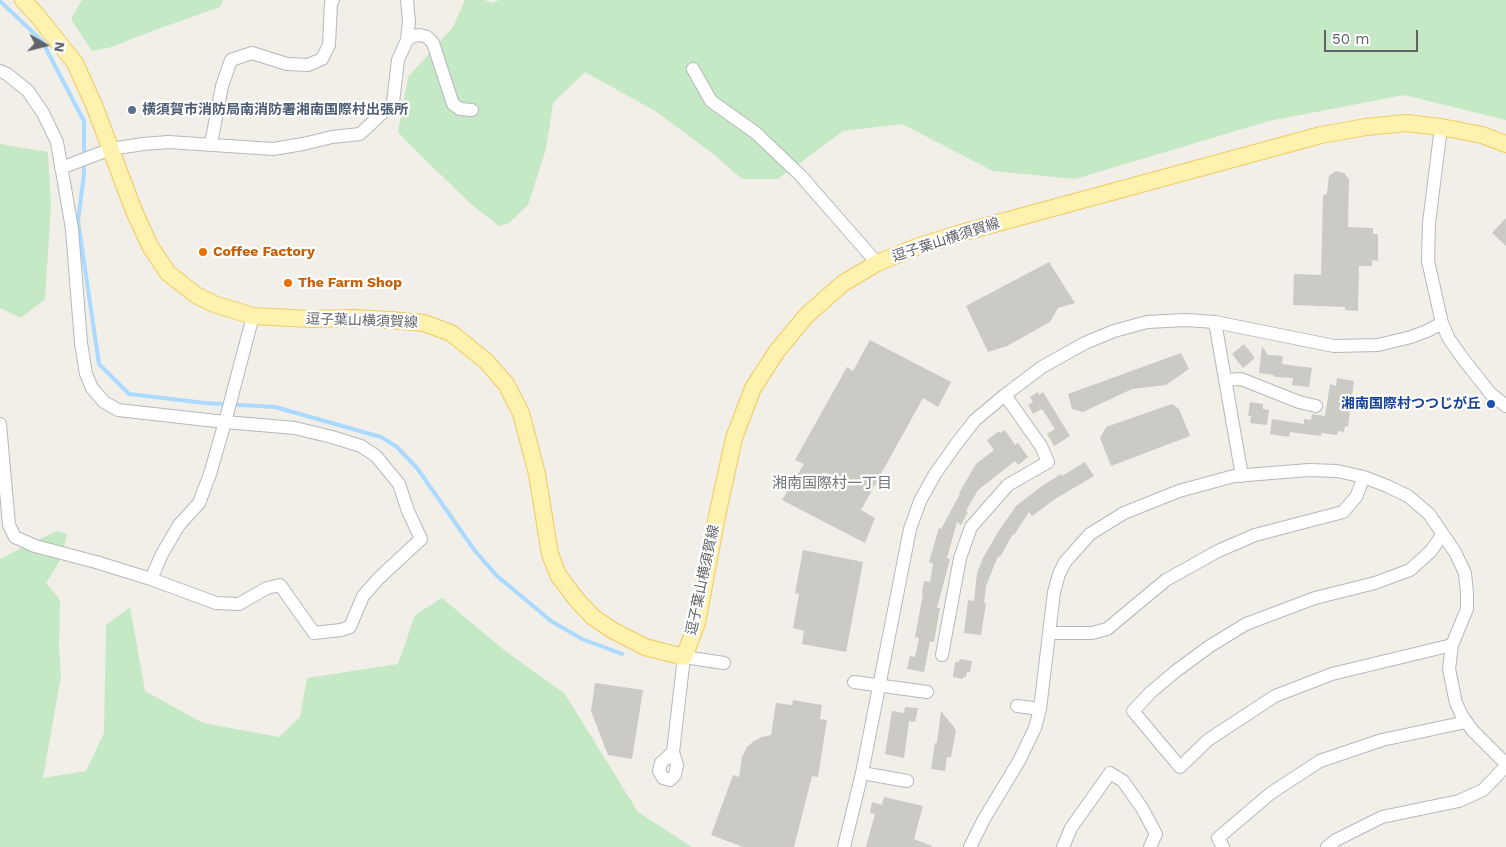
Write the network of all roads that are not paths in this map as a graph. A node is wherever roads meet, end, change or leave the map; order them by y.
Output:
1 (22, 0) edge
2 (333, 0) edge
3 (407, 0) edge
4 (407, 40) junction
5 (693, 69) dead end
6 (0, 71) edge
7 (472, 110) dead end
8 (1441, 127) junction
9 (211, 144) junction
10 (1506, 144) edge
11 (111, 149) junction
12 (61, 168) junction
13 (877, 263) junction
14 (253, 316) junction
15 (1215, 322) junction
16 (1442, 323) junction
17 (1225, 380) junction
18 (1005, 395) junction
19 (1316, 406) dead end
20 (1506, 406) edge
21 (225, 422) junction
22 (0, 424) edge
23 (1242, 476) junction
24 (1364, 477) junction
25 (1442, 535) junction
26 (151, 580) junction
27 (1049, 634) junction
28 (1452, 645) junction
29 (942, 655) dead end
30 (684, 657) junction
31 (724, 663) dead end
32 (854, 682) dead end
33 (879, 685) junction
34 (927, 692) dead end
35 (1017, 706) dead end
36 (1040, 709) junction
37 (1466, 722) junction
38 (673, 752) dead end
39 (1506, 765) edge
40 (862, 773) junction
41 (907, 781) dead end
42 (844, 847) edge
43 (970, 847) edge
44 (1063, 847) edge
45 (1150, 847) edge
46 (1223, 847) edge
47 (1327, 847) edge

1 - 11 main road, 逗子葉山横須賀線
2 - 9 street
3 - 4 street
4 - 7 street
4 - 9 street
5 - 13 street
6 - 12 street
8 - 10 main road, 逗子葉山横須賀線
8 - 13 main road, 逗子葉山横須賀線
8 - 16 street
9 - 11 street
11 - 12 street
11 - 14 main road, 逗子葉山横須賀線
12 - 21 street
13 - 30 main road, 逗子葉山横須賀線
14 - 21 street
14 - 30 main road, 逗子葉山横須賀線
15 - 16 street
15 - 17 street
15 - 18 street
16 - 20 street
17 - 19 street
17 - 23 street
18 - 29 street
18 - 33 street
21 - 26 street
21 - 26 street
22 - 26 street
23 - 24 street
23 - 27 street
24 - 25 street
24 - 27 street
25 - 28 street
25 - 28 street
27 - 36 street
28 - 37 street
30 - 31 street
30 - 38 street
32 - 33 street
33 - 34 street
33 - 40 street
35 - 36 street
36 - 43 street
37 - 39 street
37 - 46 street
39 - 47 street
40 - 41 street
40 - 42 street
44 - 45 street

